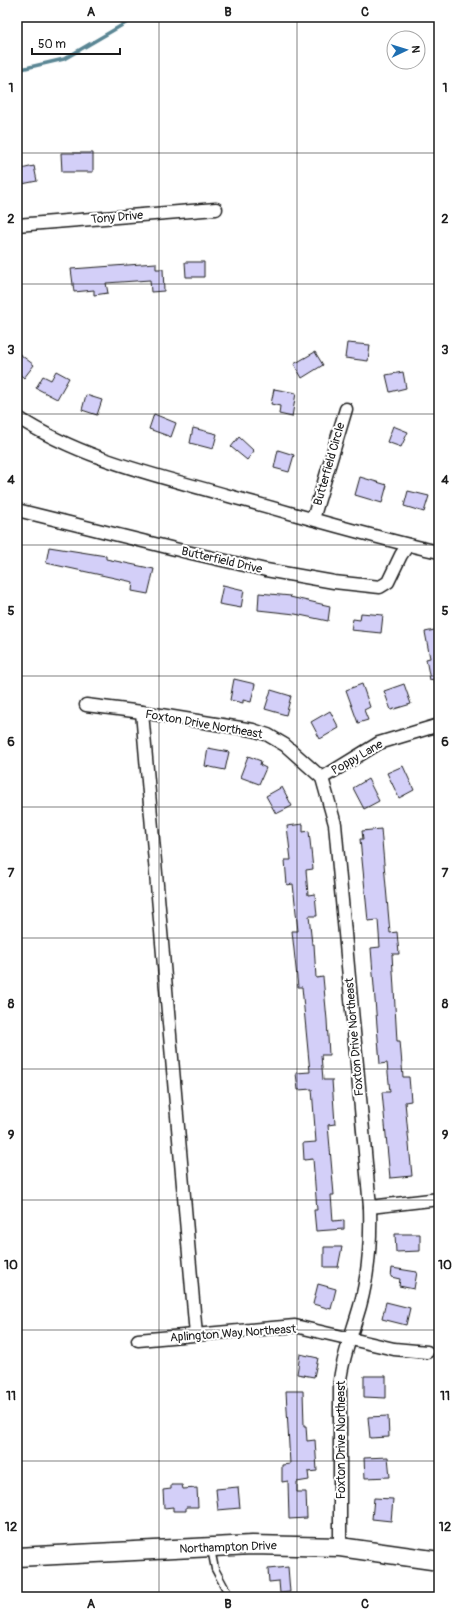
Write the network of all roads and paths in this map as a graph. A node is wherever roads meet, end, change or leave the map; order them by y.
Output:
1 (216, 208) dead end
2 (17, 225) edge
3 (346, 409) dead end
4 (18, 419) edge
5 (17, 510) edge
6 (313, 519) junction
7 (408, 545) junction
8 (439, 552) edge
9 (86, 705) dead end
10 (142, 712) junction
11 (439, 725) edge
12 (322, 778) junction
13 (439, 1199) edge
14 (370, 1206) junction
15 (196, 1335) junction
16 (350, 1339) junction
17 (138, 1340) dead end
18 (426, 1352) dead end
19 (211, 1547) junction
20 (340, 1547) junction
21 (17, 1557) edge
22 (439, 1561) edge
23 (230, 1597) edge

1 - 2 street, Tony Drive
3 - 6 street, Butterfield Circle
4 - 6 street
5 - 7 street, Butterfield Drive
6 - 7 street
7 - 8 street
9 - 10 street, Foxton Drive Northeast
10 - 12 street, Foxton Drive Northeast
10 - 15 street
11 - 12 street, Poppy Lane
12 - 14 street, Foxton Drive Northeast
13 - 14 street
14 - 16 street, Foxton Drive Northeast
15 - 16 street, Aplington Way Northeast
15 - 17 street, Aplington Way Northeast
16 - 18 street, Aplington Way Northeast
16 - 20 street, Foxton Drive Northeast
19 - 20 street, Northampton Drive
19 - 21 street, Northampton Drive
19 - 23 lane
20 - 22 street, Northampton Drive

